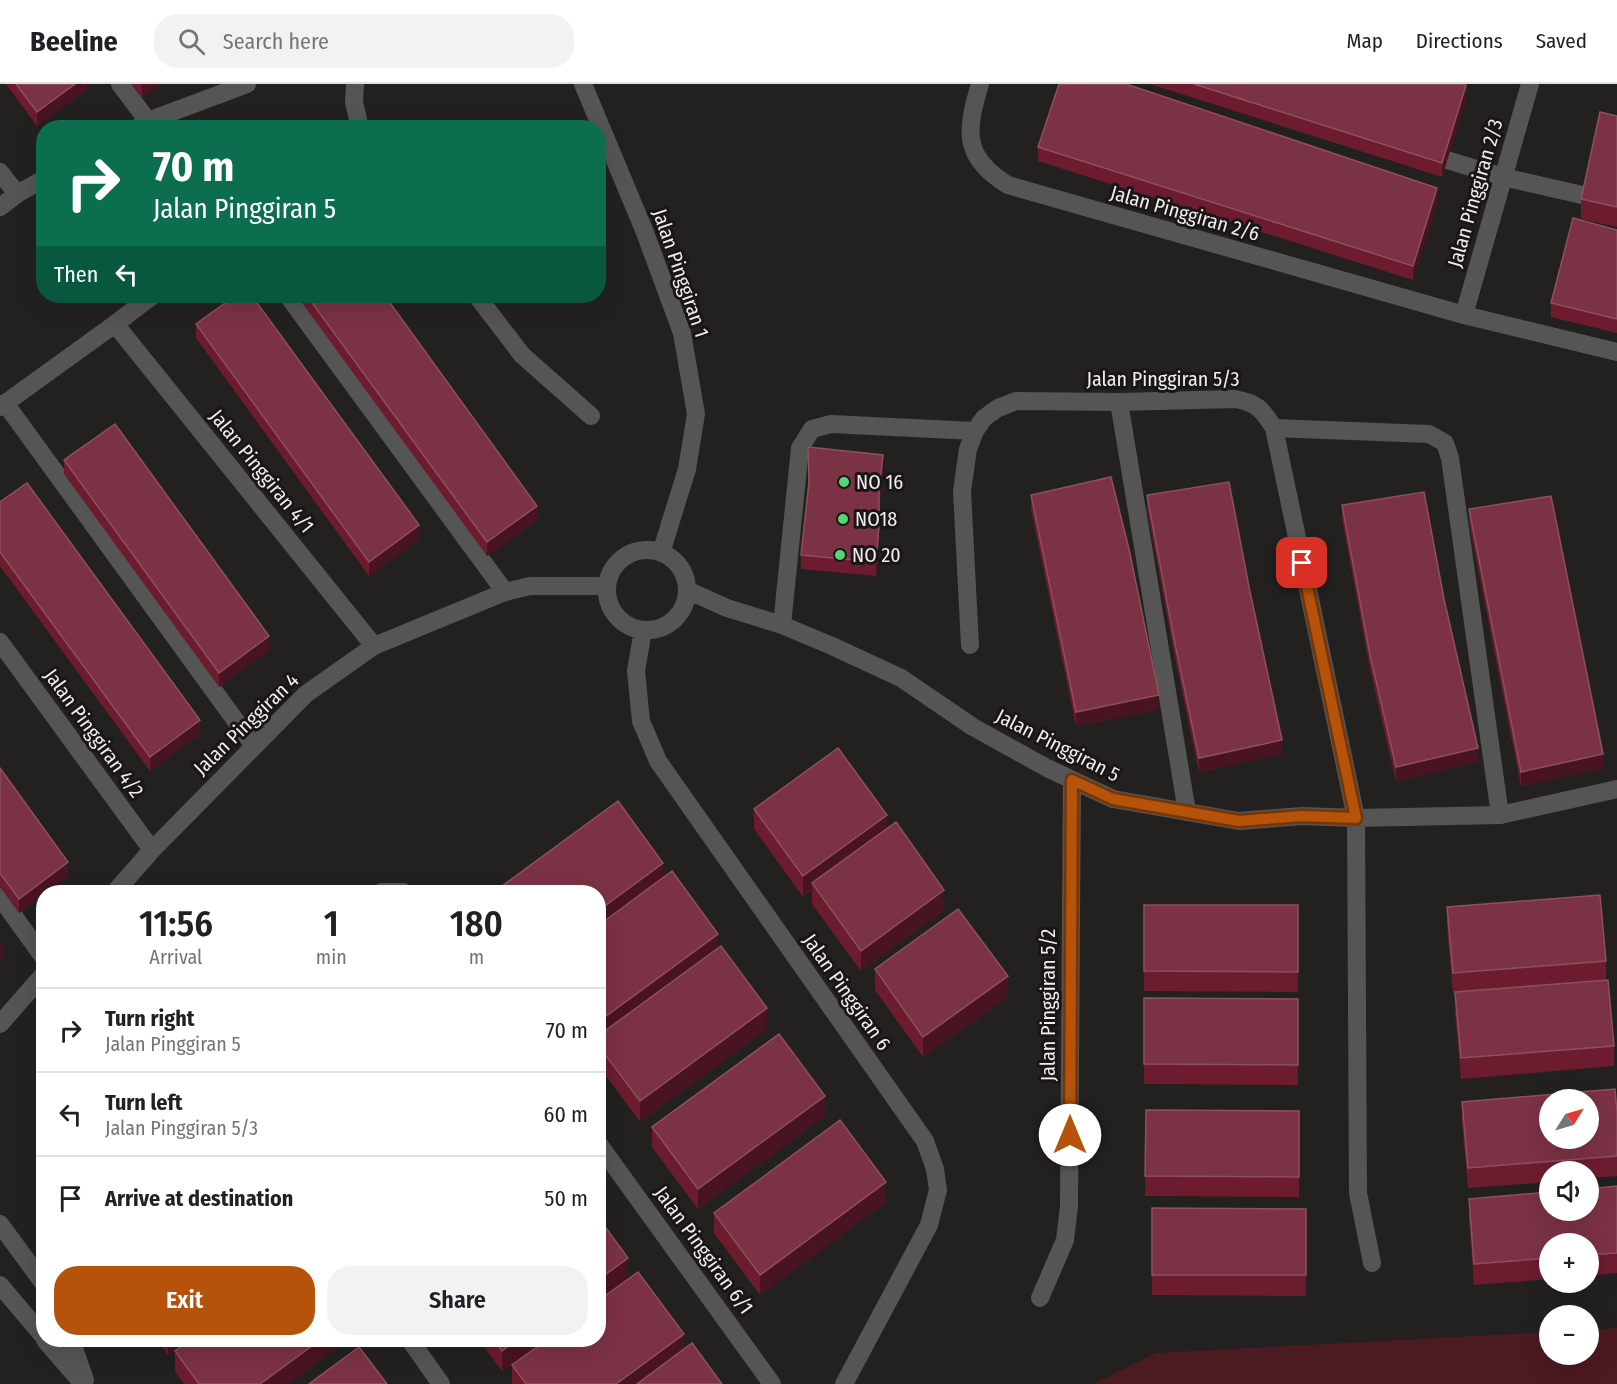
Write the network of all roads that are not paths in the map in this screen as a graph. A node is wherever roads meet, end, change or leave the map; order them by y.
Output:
1 (120, 84) edge
2 (247, 84) edge
3 (355, 84) edge
4 (583, 84) edge
5 (980, 84) edge
6 (1530, 84) edge
7 (141, 120) edge
8 (153, 120) edge
9 (358, 120) edge
10 (598, 120) edge
11 (606, 139) edge
12 (1403, 146) edge
13 (0, 172) edge
14 (1503, 177) junction
15 (36, 183) edge
16 (17, 194) junction
17 (1617, 203) edge
18 (0, 207) edge
19 (143, 303) edge
20 (293, 303) edge
21 (482, 303) edge
22 (1464, 315) junction
23 (116, 324) junction
24 (1617, 352) edge
25 (1119, 402) junction
26 (3, 405) edge
27 (591, 416) dead end
28 (1274, 428) junction
29 (975, 431) junction
30 (661, 553) junction
31 (607, 586) junction
32 (687, 590) junction
33 (505, 592) junction
34 (782, 625) junction
35 (643, 630) junction
36 (0, 642) edge
37 (970, 645) dead end
38 (374, 646) junction
39 (254, 746) junction
40 (1072, 780) junction
41 (1617, 789) edge
42 (1187, 812) junction
43 (1500, 815) junction
44 (1356, 818) junction
45 (153, 850) junction
46 (121, 885) edge
47 (0, 897) edge
48 (36, 947) edge
49 (36, 983) edge
50 (0, 1024) edge
51 (606, 1154) edge
52 (0, 1224) edge
53 (1372, 1263) dead end
54 (36, 1273) edge
55 (0, 1286) edge
56 (1040, 1298) dead end
57 (36, 1329) edge
58 (52, 1347) edge
59 (73, 1347) edge
60 (415, 1347) edge
61 (85, 1384) edge
62 (441, 1384) edge
63 (772, 1384) edge
64 (844, 1384) edge

1 - 7 street
2 - 8 street
3 - 9 street
4 - 10 street, Jalan Pinggiran 1
5 - 22 street, Jalan Pinggiran 2/6
6 - 14 street, Jalan Pinggiran 2/3
11 - 30 street, Jalan Pinggiran 1
12 - 14 street
13 - 16 street
14 - 17 street
14 - 22 street, Jalan Pinggiran 2/3
15 - 16 street
16 - 18 street
19 - 23 street
20 - 33 street
21 - 27 street
22 - 24 street, Jalan Pinggiran 2/6
23 - 26 street
23 - 38 street, Jalan Pinggiran 4/1
25 - 28 street, Jalan Pinggiran 5/3
25 - 29 street, Jalan Pinggiran 5/3
25 - 42 street
26 - 39 street
28 - 43 street
28 - 44 street, Jalan Pinggiran 5/3
29 - 34 street
29 - 37 street, Jalan Pinggiran 5/3
30 - 31 street
30 - 32 street
31 - 33 street, Jalan Pinggiran 4
31 - 35 street
32 - 34 street, Jalan Pinggiran 5
32 - 35 street
33 - 38 street, Jalan Pinggiran 4
34 - 40 street, Jalan Pinggiran 5
35 - 64 street, Jalan Pinggiran 6
36 - 45 street, Jalan Pinggiran 4/2
38 - 39 street, Jalan Pinggiran 4
39 - 45 street, Jalan Pinggiran 4
40 - 42 street, Jalan Pinggiran 5
40 - 56 street, Jalan Pinggiran 5/2
41 - 43 street, Jalan Pinggiran 5
42 - 44 street, Jalan Pinggiran 5
43 - 44 street, Jalan Pinggiran 5
44 - 53 street
45 - 46 street, Jalan Pinggiran 4
47 - 48 street
49 - 50 street
51 - 63 street, Jalan Pinggiran 6/1
52 - 54 street
55 - 57 street
58 - 61 street
59 - 61 street
60 - 62 street

